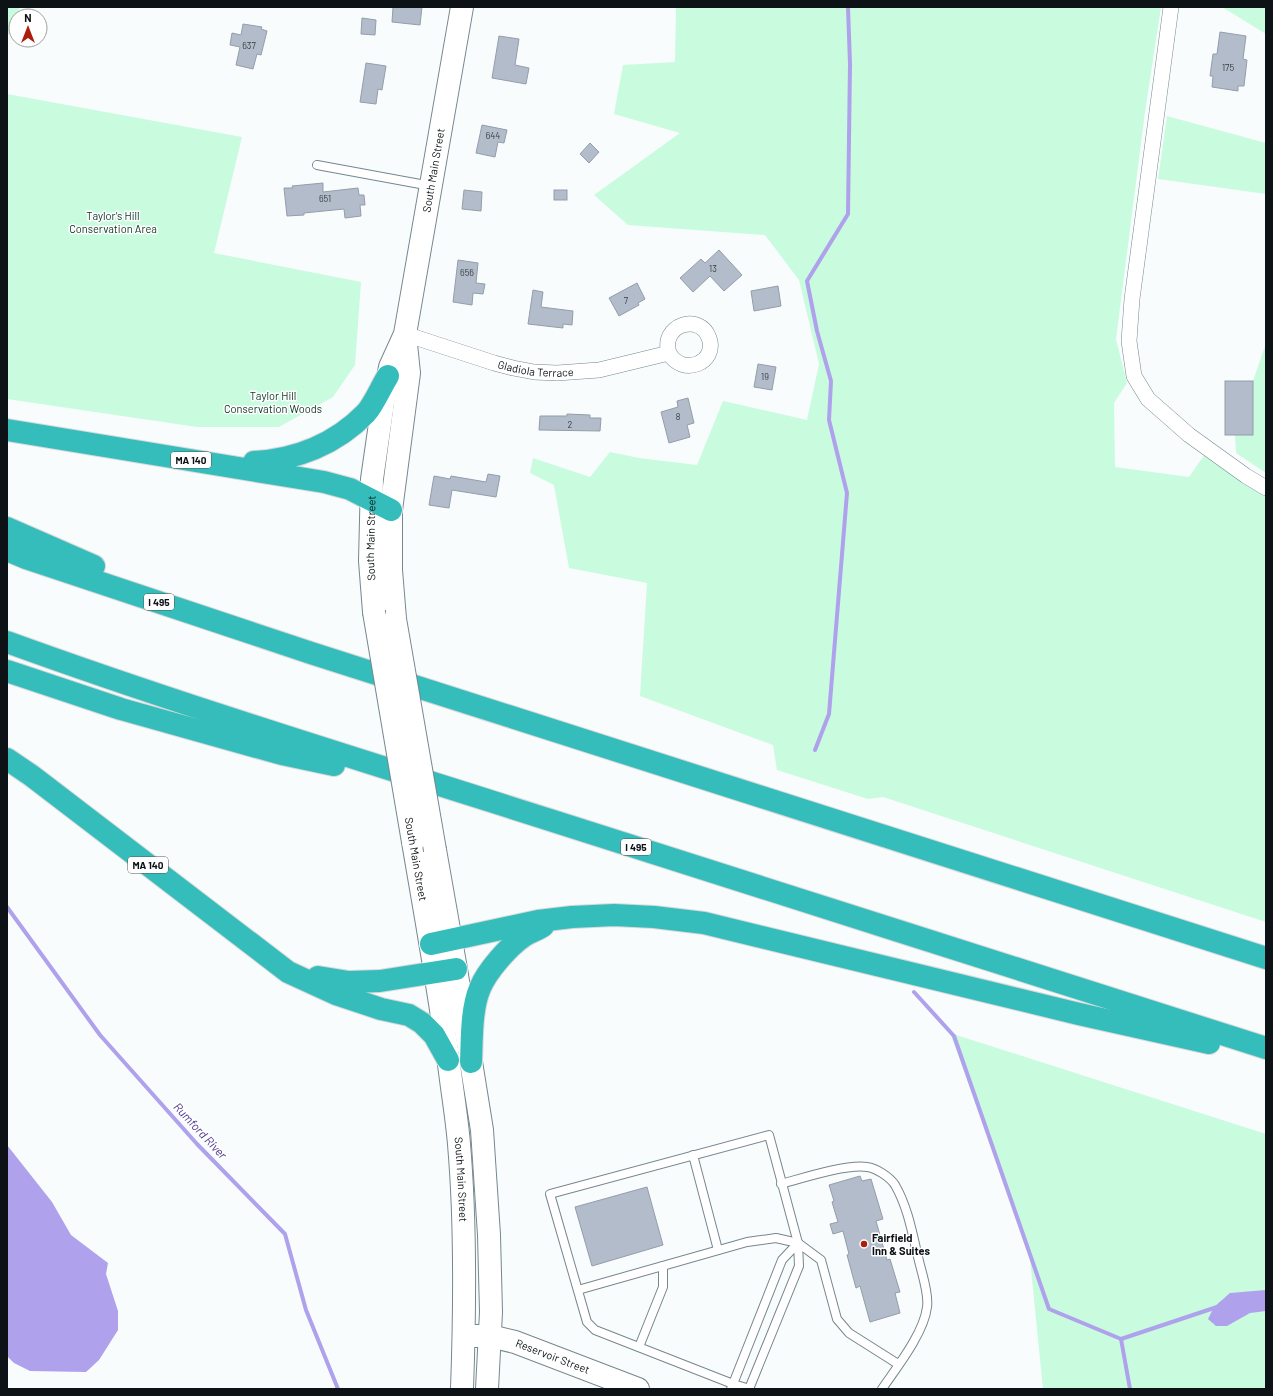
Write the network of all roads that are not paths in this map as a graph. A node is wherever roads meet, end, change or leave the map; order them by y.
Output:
1 (462, 7) edge
2 (1171, 7) edge
3 (317, 165) dead end
4 (432, 186) junction
5 (405, 334) junction
6 (669, 353) dead end
7 (388, 376) junction
8 (7, 430) edge
9 (203, 462) junction
10 (1266, 488) edge
11 (381, 505) junction
12 (7, 528) edge
13 (7, 550) edge
14 (7, 642) edge
15 (311, 653) junction
16 (7, 671) edge
17 (7, 759) edge
18 (401, 773) junction
19 (556, 919) junction
20 (441, 943) junction
21 (1266, 958) edge
22 (446, 971) junction
23 (288, 972) junction
24 (1266, 1048) edge
25 (1266, 1056) edge
26 (448, 1060) junction
27 (471, 1062) junction
28 (693, 1155) junction
29 (781, 1184) junction
30 (798, 1244) junction
31 (718, 1250) junction
32 (663, 1266) junction
33 (578, 1290) junction
34 (464, 1335) junction
35 (490, 1336) junction
36 (639, 1347) junction
37 (898, 1364) junction
38 (732, 1386) edge
39 (462, 1389) edge
40 (487, 1389) edge
41 (638, 1389) edge
42 (750, 1389) edge
43 (882, 1389) edge

1 - 4 main road, South Main Street
2 - 10 street
3 - 4 lane
4 - 5 main road, South Main Street
5 - 6 street, Gladiola Terrace
5 - 7 main road, South Main Street
5 - 11 main road, South Main Street
7 - 9 highway
7 - 11 main road, South Main Street
8 - 9 highway, MA 140
9 - 11 highway, MA 140
11 - 20 main road, South Main Street, bridge
11 - 20 main road, South Main Street, bridge
12 - 15 highway
13 - 15 highway, I 495
14 - 18 highway, I 495
15 - 21 highway, I 495
16 - 18 highway
17 - 23 highway, MA 140
18 - 24 highway, I 495
19 - 20 highway
19 - 25 highway
19 - 27 highway
20 - 22 main road, South Main Street
22 - 23 highway
22 - 26 main road, South Main Street
22 - 27 main road, South Main Street
23 - 26 highway, MA 140
26 - 34 main road, South Main Street / MA 140
27 - 35 main road, South Main Street
28 - 29 lane
28 - 31 lane
28 - 33 lane
29 - 30 lane
29 - 37 lane
30 - 31 lane
30 - 37 lane
30 - 38 lane
30 - 42 lane
31 - 32 lane
32 - 33 lane
32 - 36 lane
33 - 36 lane
34 - 35 main road, Reservoir Street
34 - 39 main road, South Main Street / MA 140
35 - 40 main road, South Main Street
35 - 41 main road, Reservoir Street
36 - 38 lane
37 - 43 lane
38 - 42 lane

